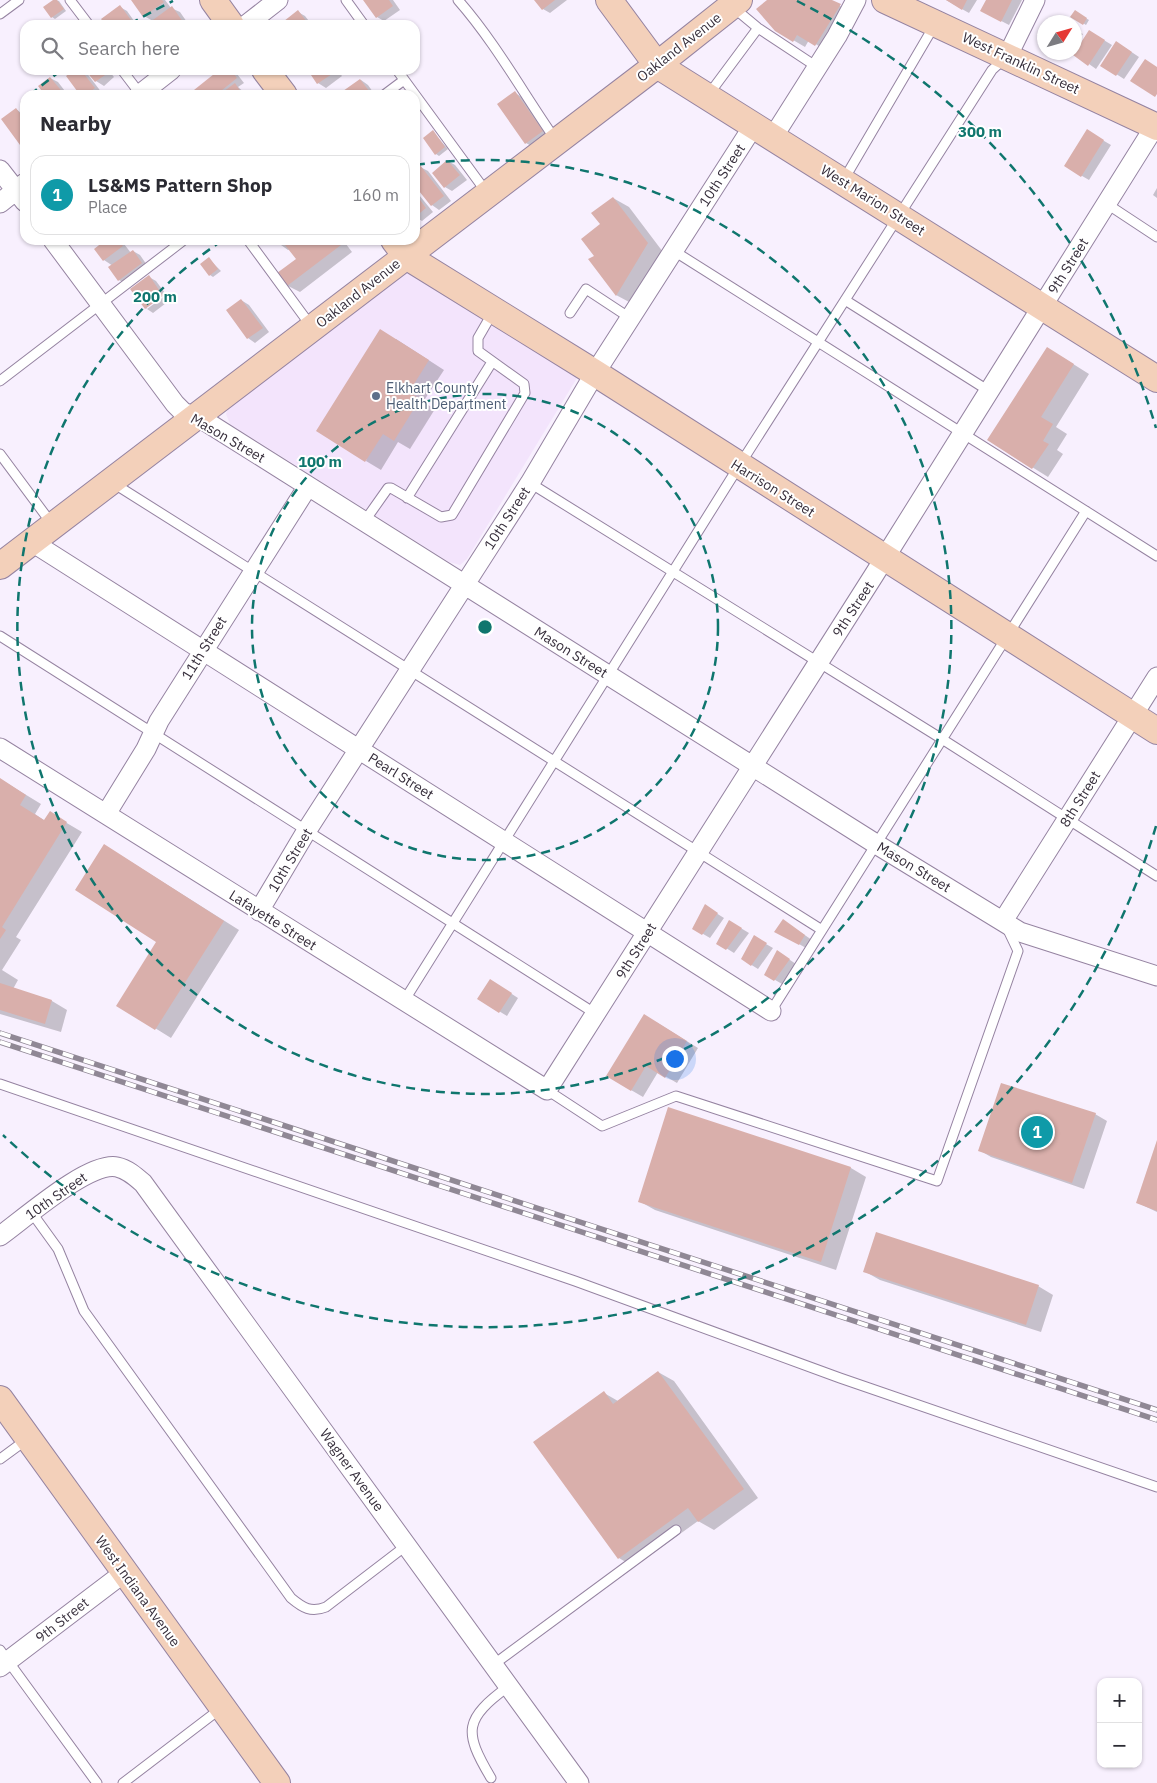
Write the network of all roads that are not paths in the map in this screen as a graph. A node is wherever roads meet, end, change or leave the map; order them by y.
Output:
1 (70, 0) edge
2 (213, 0) edge
3 (278, 0) edge
4 (346, 0) edge
5 (458, 0) edge
6 (609, 0) edge
7 (856, 0) edge
8 (885, 0) edge
9 (1035, 0) edge
10 (13, 2) edge
11 (735, 3) edge
12 (0, 14) edge
13 (85, 20) edge
14 (230, 20) edge
15 (243, 20) edge
16 (360, 20) edge
17 (936, 23) junction
18 (758, 28) junction
19 (1008, 55) junction
20 (658, 65) junction
21 (817, 67) junction
22 (126, 75) edge
23 (165, 75) edge
24 (269, 75) edge
25 (400, 75) edge
26 (404, 80) junction
27 (136, 90) edge
28 (146, 90) edge
29 (280, 90) edge
30 (391, 90) edge
31 (411, 90) edge
32 (708, 96) junction
33 (420, 102) edge
34 (1156, 126) edge
35 (764, 131) junction
36 (556, 141) junction
37 (0, 170) edge
38 (843, 181) junction
39 (20, 190) edge
40 (20, 193) edge
41 (488, 194) junction
42 (0, 203) edge
43 (1107, 204) junction
44 (898, 216) junction
45 (420, 236) edge
46 (1157, 237) edge
47 (57, 245) edge
48 (177, 245) edge
49 (252, 245) edge
50 (400, 248) edge
51 (674, 251) junction
52 (844, 300) junction
53 (100, 304) junction
54 (1042, 308) junction
55 (494, 311) junction
56 (570, 314) dead end
57 (630, 318) junction
58 (313, 328) junction
59 (817, 343) junction
60 (492, 362) junction
61 (595, 373) junction
62 (1157, 379) edge
63 (0, 381) edge
64 (989, 391) junction
65 (194, 418) junction
66 (963, 432) junction
67 (0, 454) edge
68 (739, 466) junction
69 (110, 482) junction
70 (530, 483) junction
71 (308, 486) junction
72 (407, 498) junction
73 (1086, 511) junction
74 (364, 522) junction
75 (53, 525) junction
76 (32, 542) junction
77 (1157, 556) edge
78 (885, 558) junction
79 (0, 566) edge
80 (253, 571) junction
81 (673, 572) junction
82 (464, 585) junction
83 (1008, 635) junction
84 (0, 636) edge
85 (202, 651) junction
86 (818, 662) junction
87 (409, 670) junction
88 (608, 675) junction
89 (1157, 677) edge
90 (1133, 715) junction
91 (1157, 731) edge
92 (153, 733) junction
93 (942, 739) junction
94 (0, 748) edge
95 (358, 749) junction
96 (554, 761) junction
97 (752, 766) junction
98 (106, 814) junction
99 (1068, 820) junction
100 (308, 830) junction
101 (504, 841) junction
102 (876, 844) junction
103 (698, 852) junction
104 (1157, 876) edge
105 (259, 911) junction
106 (1003, 921) junction
107 (453, 923) junction
108 (822, 930) junction
109 (648, 932) junction
110 (1157, 976) edge
111 (404, 1001) junction
112 (770, 1011) joint
113 (596, 1014) junction
114 (0, 1084) edge
115 (547, 1090) junction
116 (116, 1166) joint
117 (32, 1213) junction
118 (0, 1236) edge
119 (0, 1399) edge
120 (28, 1438) junction
121 (0, 1459) edge
122 (1157, 1488) edge
123 (676, 1530) dead end
124 (406, 1545) junction
125 (124, 1572) junction
126 (3, 1660) edge
127 (493, 1665) junction
128 (509, 1686) junction
129 (222, 1707) junction
130 (491, 1778) dead end
131 (97, 1783) edge
132 (123, 1783) edge
133 (277, 1783) edge
134 (580, 1783) edge

1 - 13 lane
2 - 14 street
3 - 15 street
4 - 16 lane
5 - 36 lane
6 - 20 street, West Marion Street
7 - 21 street, 10th Street
8 - 17 street, West Franklin Street
9 - 19 street
10 - 12 lane
11 - 18 lane
11 - 20 street, Oakland Avenue
17 - 19 street, West Franklin Street
17 - 38 lane
18 - 21 lane
18 - 32 lane
19 - 34 street, West Franklin Street
19 - 44 lane
20 - 32 street, West Marion Street
20 - 36 street, Oakland Avenue
21 - 35 street, 10th Street
22 - 27 lane
23 - 28 street
24 - 29 street
25 - 26 lane
26 - 30 lane
26 - 31 lane
32 - 35 street, West Marion Street
33 - 41 lane
34 - 43 street, 9th Street
35 - 38 street, West Marion Street
35 - 51 street, 10th Street
36 - 41 street, Oakland Avenue
37 - 39 street
38 - 44 street, West Marion Street
40 - 42 street
41 - 45 street, Oakland Avenue
43 - 46 lane
43 - 54 street, 9th Street
44 - 52 lane
44 - 54 street, West Marion Street
47 - 53 street, Mason Street
48 - 53 lane
49 - 58 lane
50 - 55 street, Harrison Street
50 - 58 street, Oakland Avenue
51 - 57 street, 10th Street
51 - 59 lane
52 - 59 lane
52 - 64 lane
53 - 63 lane
53 - 65 street, Mason Street
54 - 62 street, West Marion Street
54 - 64 street, 9th Street
55 - 60 lane
55 - 61 street, Harrison Street
56 - 57 lane
57 - 61 street, 10th Street
58 - 65 street, Oakland Avenue
59 - 66 lane
59 - 68 lane
60 - 72 lane
60 - 72 lane
61 - 68 street, Harrison Street
61 - 70 street, 10th Street
64 - 66 street, 9th Street
65 - 69 street, Oakland Avenue
65 - 71 street, Mason Street
66 - 73 lane
66 - 78 street, 9th Street
67 - 75 lane
68 - 78 street, Harrison Street
68 - 81 lane
69 - 75 street, Oakland Avenue
69 - 80 lane
70 - 81 lane
70 - 82 street, 10th Street
71 - 74 street, Mason Street
71 - 80 street, 11th Street
72 - 74 lane
73 - 77 lane
73 - 83 lane
74 - 82 street, Mason Street
75 - 76 street, Oakland Avenue
76 - 79 street, Oakland Avenue
76 - 85 street, Pearl Street
78 - 83 street, Harrison Street
78 - 86 street, 9th Street
80 - 85 street, 11th Street
80 - 87 lane
81 - 86 lane
81 - 88 lane
82 - 87 street, 10th Street
82 - 88 street, Mason Street
83 - 90 street, Harrison Street
83 - 93 lane
84 - 92 lane
85 - 92 street, 11th Street
85 - 95 street, Pearl Street
86 - 93 lane
86 - 97 street, 9th Street
87 - 95 street, 10th Street
87 - 96 lane
88 - 96 lane
88 - 97 street, Mason Street
89 - 90 street, 8th Street
90 - 91 street, Harrison Street
90 - 99 street, 8th Street
92 - 98 street, 11th Street
92 - 100 lane
93 - 99 lane
93 - 102 lane
94 - 98 street, Lafayette Street
95 - 100 street, 10th Street
95 - 101 street, Pearl Street
96 - 101 lane
96 - 103 lane
97 - 102 street, Mason Street
97 - 103 street, 9th Street
98 - 105 street, Lafayette Street
99 - 104 lane
99 - 106 street, 8th Street
100 - 105 street, 10th Street
100 - 107 lane
101 - 107 lane
101 - 109 street, Pearl Street
102 - 106 street, Mason Street
102 - 108 lane
103 - 108 lane
103 - 109 street, 9th Street
105 - 111 street, Lafayette Street
106 - 110 street, Mason Street
106 - 115 lane
107 - 111 lane
107 - 113 lane
108 - 112 lane
109 - 112 street, Pearl Street
109 - 113 street, 9th Street
111 - 115 street, Lafayette Street
113 - 115 street, 9th Street
114 - 122 lane
116 - 117 street, 10th Street
116 - 124 street, Wagner Avenue
117 - 118 street, 10th Street
117 - 124 lane
119 - 120 street, West Indiana Avenue
120 - 121 lane
120 - 125 street, West Indiana Avenue
123 - 127 lane
124 - 127 street, Wagner Avenue
125 - 126 street, 9th Street
125 - 129 street, West Indiana Avenue
126 - 131 lane
127 - 128 street, Wagner Avenue
128 - 130 lane
128 - 134 street, Wagner Avenue
129 - 132 lane
129 - 133 street, West Indiana Avenue

